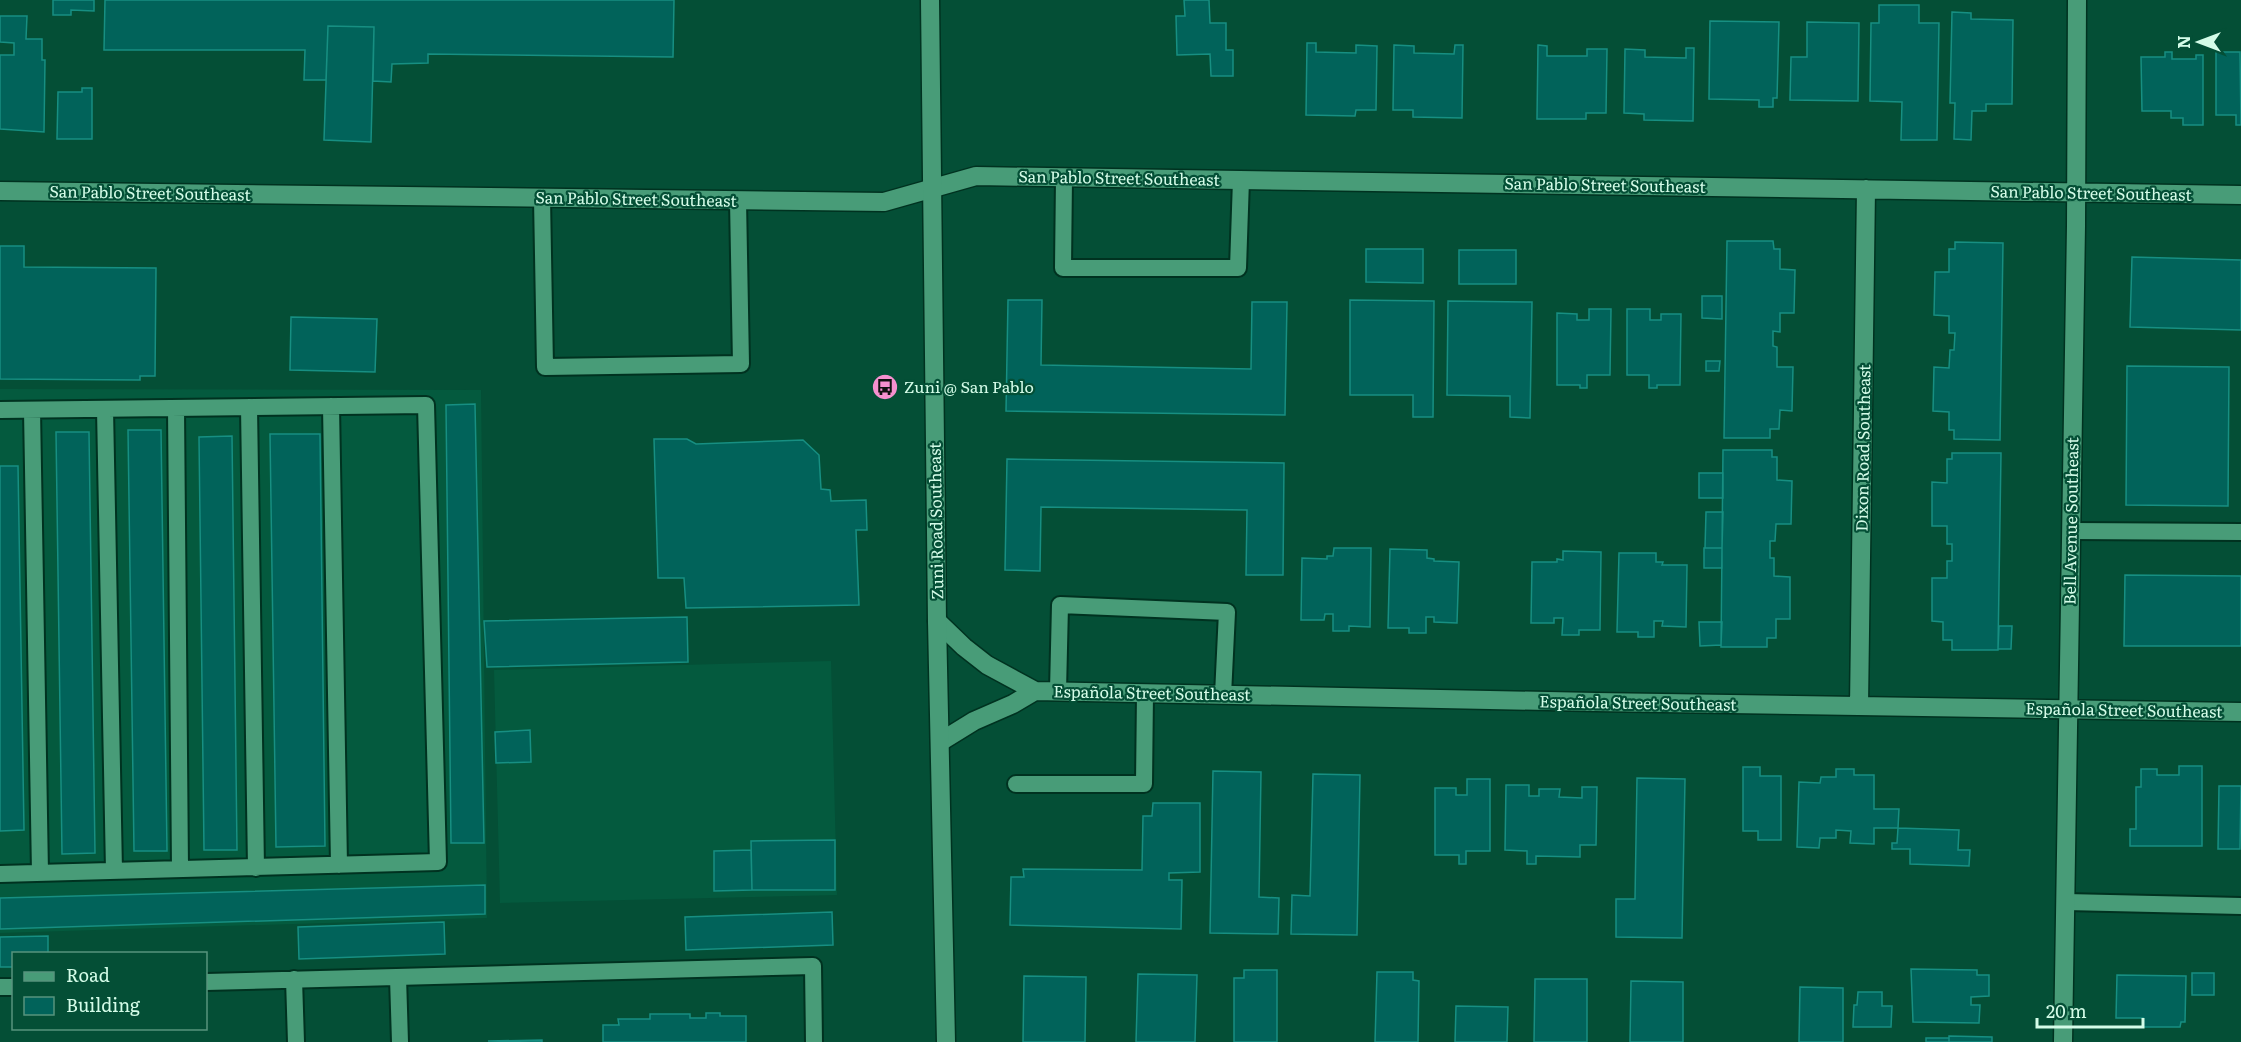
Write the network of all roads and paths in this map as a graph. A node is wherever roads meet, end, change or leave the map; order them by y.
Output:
1 (930, 0) edge
2 (2077, 0) edge
3 (1064, 177) junction
4 (1241, 180) junction
5 (933, 188) junction
6 (1866, 189) junction
7 (0, 191) edge
8 (2076, 194) junction
9 (2241, 195) edge
10 (542, 198) junction
11 (738, 200) junction
12 (331, 406) junction
13 (249, 407) junction
14 (176, 408) junction
15 (105, 409) junction
16 (0, 410) edge
17 (32, 410) junction
18 (2071, 531) junction
19 (2241, 532) edge
20 (937, 621) junction
21 (1035, 691) junction
22 (1058, 691) junction
23 (1145, 693) junction
24 (1223, 694) junction
25 (1859, 706) junction
26 (2069, 710) junction
27 (2241, 712) edge
28 (940, 742) junction
29 (1016, 784) dead end
30 (339, 865) junction
31 (256, 868) junction
32 (180, 869) junction
33 (114, 871) junction
34 (40, 873) junction
35 (0, 874) edge
36 (2066, 902) junction
37 (2241, 906) edge
38 (398, 976) junction
39 (294, 980) junction
40 (207, 982) edge
41 (296, 1042) edge
42 (400, 1042) edge
43 (814, 1042) edge
44 (946, 1042) edge
45 (2063, 1042) edge

1 - 5 street, Zuni Road Southeast
2 - 8 street, Bell Avenue Southeast
3 - 4 street, San Pablo Street Southeast
3 - 4 lane
3 - 5 street, San Pablo Street Southeast
4 - 6 street, San Pablo Street Southeast
5 - 11 street, San Pablo Street Southeast
5 - 20 street, Zuni Road Southeast
6 - 8 street, San Pablo Street Southeast
6 - 25 street, Dixon Road Southeast
7 - 10 street, San Pablo Street Southeast
8 - 9 street, San Pablo Street Southeast
8 - 18 street, Bell Avenue Southeast
10 - 11 street, San Pablo Street Southeast
10 - 11 lane
12 - 13 lane
12 - 30 lane
12 - 30 lane
13 - 14 lane
13 - 31 lane
14 - 15 lane
14 - 32 lane
15 - 17 lane
15 - 33 lane
16 - 17 lane
17 - 34 lane
18 - 19 lane
18 - 26 street, Bell Avenue Southeast
20 - 21 street, Española Street Southeast
20 - 28 street, Zuni Road Southeast
21 - 22 street, Española Street Southeast
21 - 28 street, Española Street Southeast
22 - 23 street, Española Street Southeast
22 - 24 lane
23 - 24 street, Española Street Southeast
23 - 29 lane
24 - 25 street, Española Street Southeast
25 - 26 street, Española Street Southeast
26 - 27 street, Española Street Southeast
26 - 36 street, Bell Avenue Southeast
28 - 44 street, Zuni Road Southeast
30 - 31 lane
31 - 32 lane
32 - 33 lane
33 - 34 lane
34 - 35 lane
36 - 37 lane
36 - 45 street, Bell Avenue Southeast
38 - 39 lane
38 - 42 lane
38 - 43 lane
39 - 40 lane
39 - 41 lane

